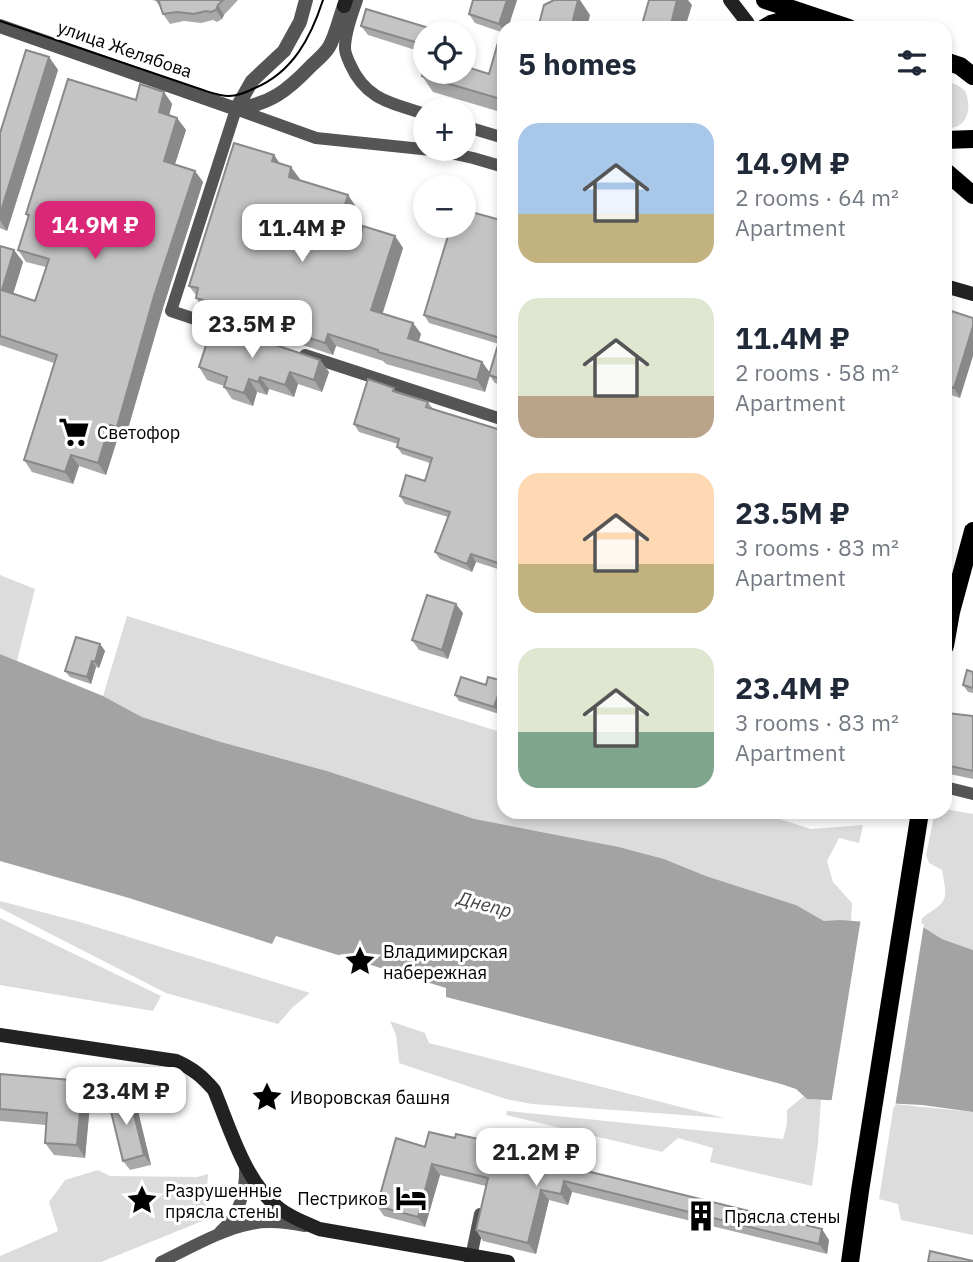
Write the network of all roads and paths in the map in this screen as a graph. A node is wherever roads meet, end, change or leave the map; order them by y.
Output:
1 (306, 0) edge
2 (730, 0) edge
3 (765, 0) edge
4 (349, 2) edge
5 (807, 14) junction
6 (746, 21) edge
7 (782, 21) edge
8 (828, 21) edge
9 (0, 26) edge
10 (330, 46) junction
11 (344, 51) junction
12 (236, 109) junction
13 (413, 110) edge
14 (476, 130) edge
15 (497, 136) edge
16 (973, 139) edge
17 (952, 140) edge
18 (497, 165) edge
19 (952, 177) edge
20 (973, 195) edge
21 (952, 288) edge
22 (973, 294) edge
23 (235, 332) edge
24 (286, 349) edge
25 (497, 418) edge
26 (973, 531) edge
27 (952, 611) edge
28 (952, 789) edge
29 (973, 794) edge
30 (919, 819) edge
31 (0, 1035) edge
32 (246, 1165) junction
33 (482, 1203) edge
34 (320, 1229) junction
35 (214, 1237) junction
36 (470, 1259) edge
37 (161, 1262) edge
38 (508, 1262) edge
39 (850, 1262) edge

1 - 12 street
2 - 6 main road
3 - 5 main road
4 - 10 street
4 - 11 street
5 - 7 main road
5 - 8 main road
9 - 12 street, улица Желябова
10 - 11 street
10 - 12 street
11 - 13 street
12 - 18 street
12 - 23 street
14 - 15 street
16 - 17 main road
19 - 20 main road
21 - 22 main road
24 - 25 street
26 - 27 main road
28 - 29 street
30 - 39 main road
31 - 32 main road
32 - 34 main road
32 - 35 street
33 - 36 street
34 - 35 street
34 - 36 main road
35 - 37 street
36 - 38 main road

